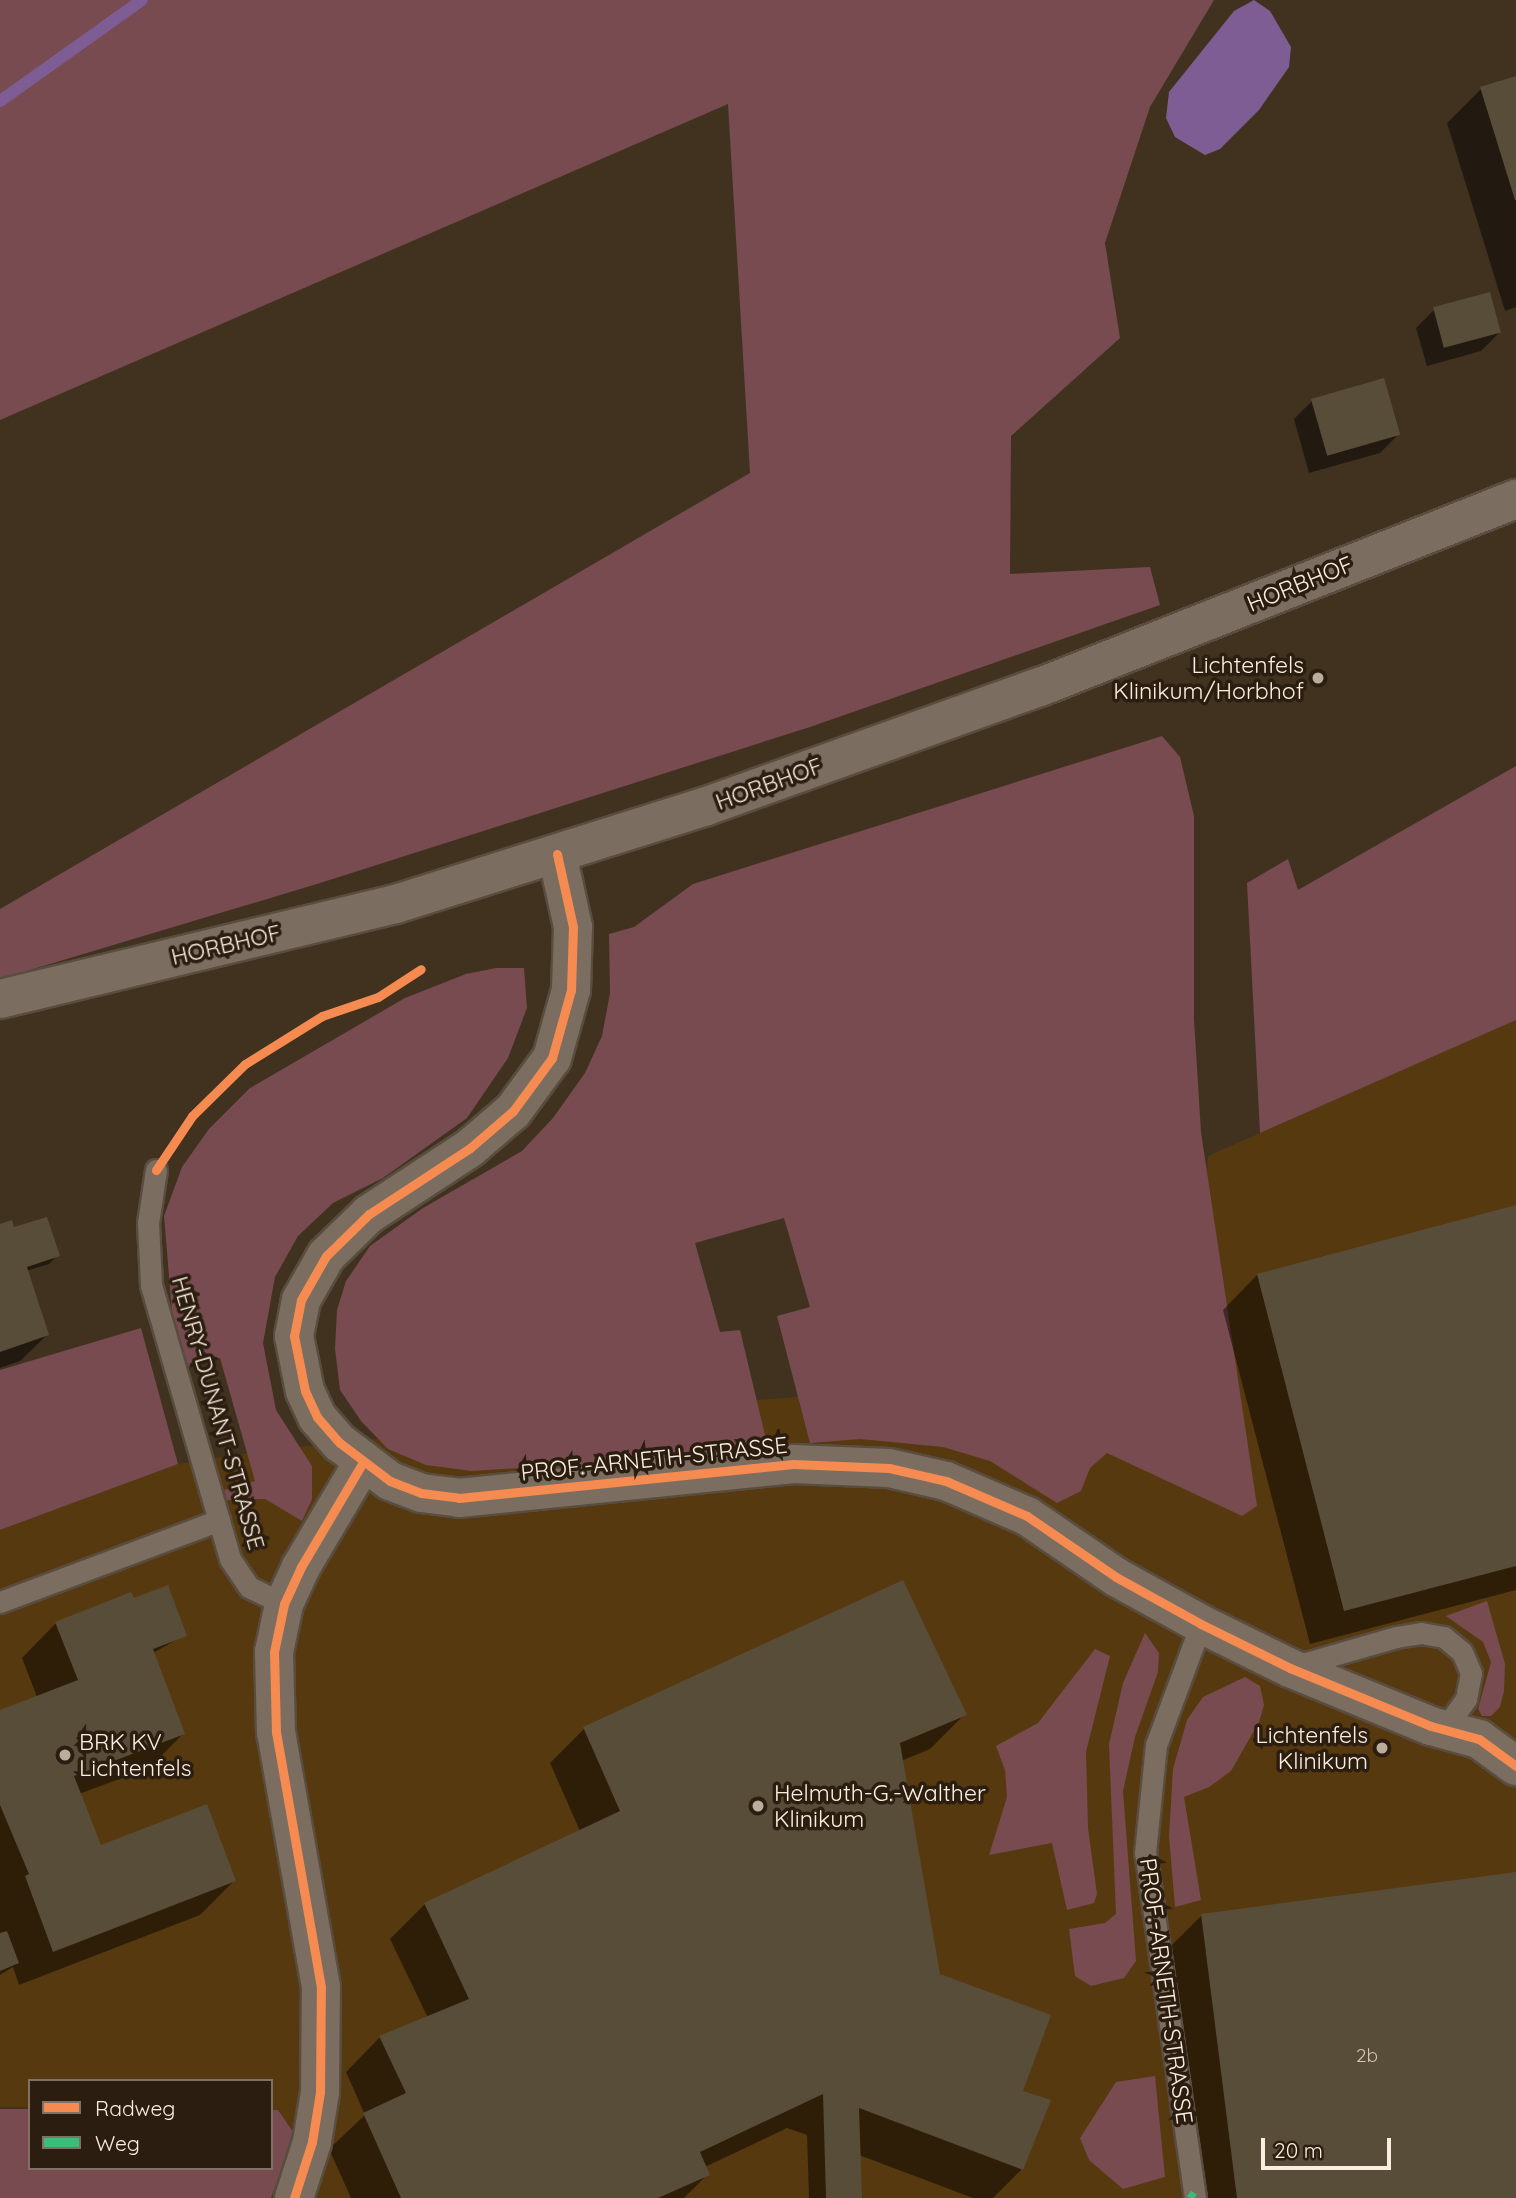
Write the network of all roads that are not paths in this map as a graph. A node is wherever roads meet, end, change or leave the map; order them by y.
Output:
1 (1516, 499) edge
2 (557, 854) junction
3 (0, 999) edge
4 (156, 1171) dead end
5 (363, 1462) junction
6 (219, 1520) junction
7 (0, 1602) edge
8 (284, 1604) junction
9 (1201, 1623) junction
10 (1290, 1668) junction
11 (1431, 1726) junction
12 (1516, 1766) edge
13 (294, 2198) edge
14 (1195, 2198) edge

1 - 2 street, HORBHOF
2 - 3 street, HORBHOF
2 - 5 street, PROF.-ARNETH-STRASSE
4 - 6 lane, HENRY-DUNANT-STRASSE
5 - 8 street
5 - 9 street, PROF.-ARNETH-STRASSE
6 - 7 lane
6 - 8 lane, HENRY-DUNANT-STRASSE
8 - 13 street
9 - 10 street, PROF.-ARNETH-STRASSE
9 - 14 lane, PROF.-ARNETH-STRASSE
10 - 11 street, PROF.-ARNETH-STRASSE
10 - 11 lane
11 - 12 street, PROF.-ARNETH-STRASSE

